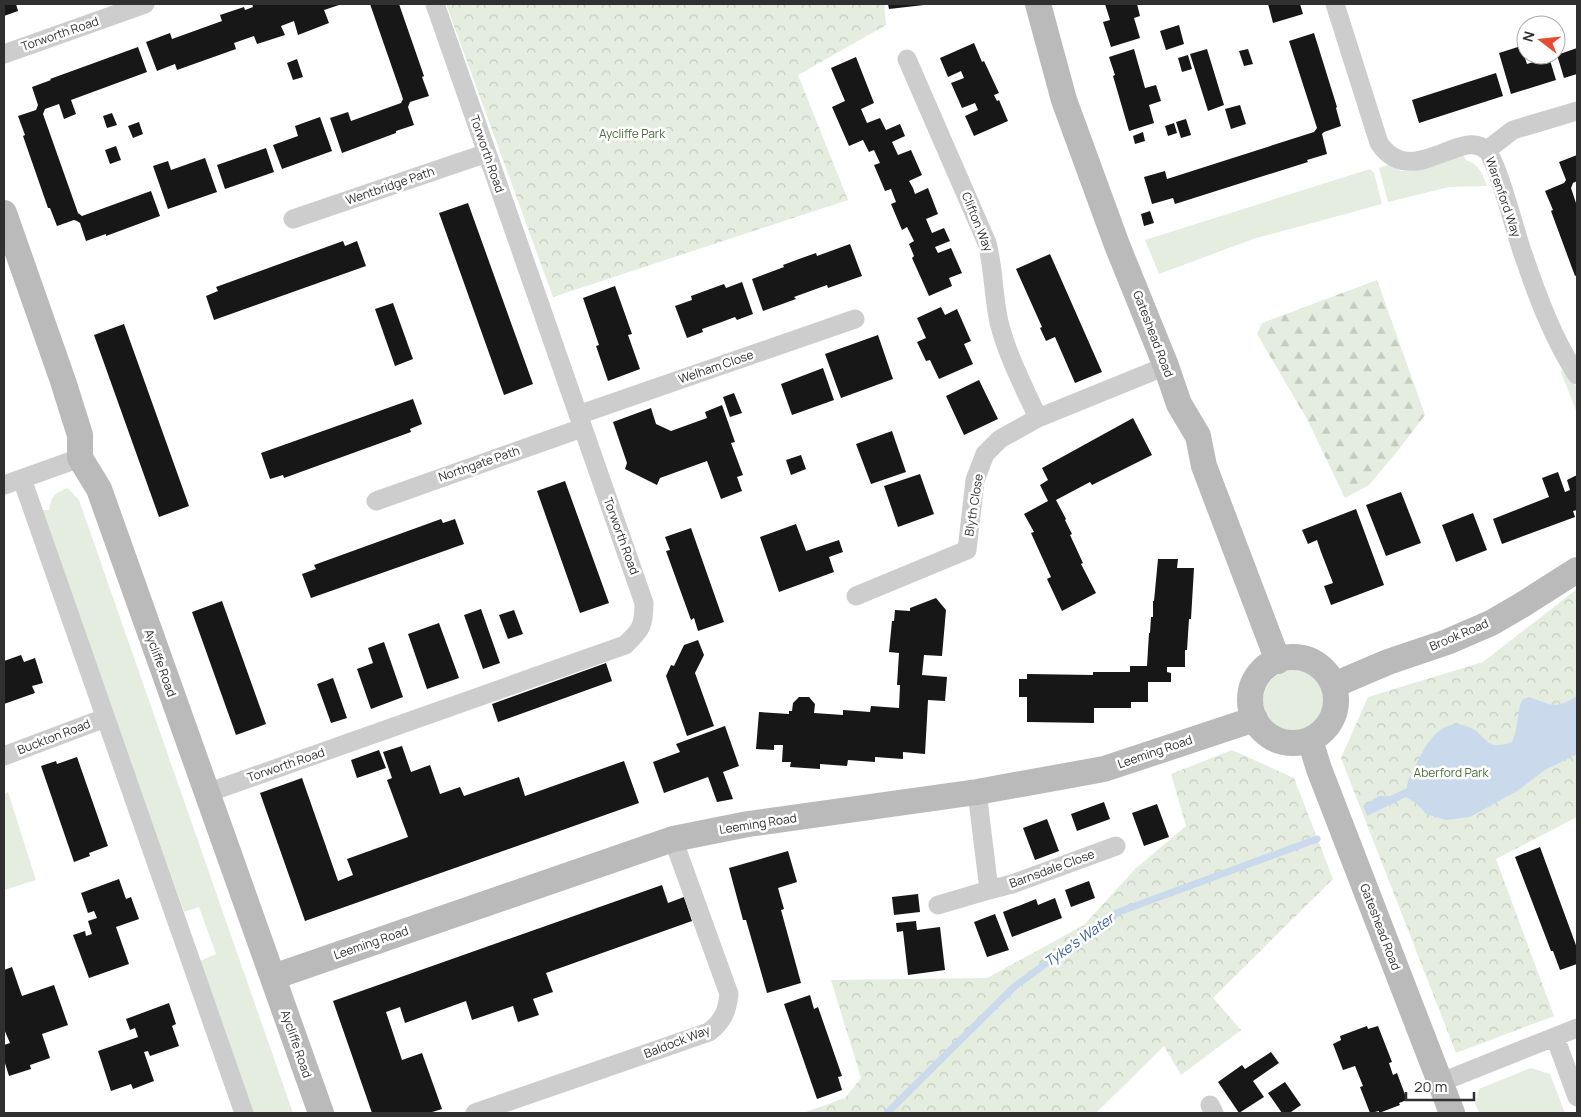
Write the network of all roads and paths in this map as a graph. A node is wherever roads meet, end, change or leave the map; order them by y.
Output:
1 (146, 4) edge
2 (435, 4) edge
3 (1038, 4) edge
4 (1336, 4) edge
5 (4, 54) edge
6 (907, 59) dead end
7 (1577, 111) edge
8 (1487, 150) junction
9 (487, 153) junction
10 (4, 213) edge
11 (293, 219) dead end
12 (855, 319) dead end
13 (1166, 366) junction
14 (1577, 375) edge
15 (1038, 418) junction
16 (580, 422) junction
17 (80, 458) junction
18 (22, 479) junction
19 (4, 486) edge
20 (376, 501) dead end
21 (1577, 570) edge
22 (856, 596) dead end
23 (1278, 660) junction
24 (1334, 685) junction
25 (105, 718) junction
26 (1255, 719) junction
27 (1310, 740) junction
28 (4, 756) edge
29 (977, 792) junction
30 (206, 793) junction
31 (673, 839) junction
32 (1116, 846) dead end
33 (989, 890) junction
34 (938, 905) dead end
35 (273, 977) junction
36 (1577, 1028) edge
37 (1555, 1037) junction
38 (1440, 1083) junction
39 (1577, 1097) edge
40 (244, 1113) edge
41 (321, 1113) edge
42 (475, 1113) edge
43 (1452, 1113) edge

1 - 5 street, Torworth Road
2 - 9 street, Torworth Road
3 - 13 street, Gateshead Road
4 - 8 street, Warenford Way
6 - 15 street, Clifton Way
7 - 8 street
8 - 14 street, Warenford Way
9 - 11 street, Wentbridge Path
9 - 16 street, Torworth Road
10 - 17 street
12 - 16 street, Welham Close
13 - 15 street, Blyth Close
13 - 23 street, Gateshead Road
15 - 22 street, Blyth Close
16 - 20 street, Northgate Path
16 - 30 street, Torworth Road
17 - 18 street
17 - 30 street, Aycliffe Road
18 - 19 street
18 - 25 street
21 - 24 street, Brook Road
23 - 24 street
23 - 26 street
24 - 27 street
25 - 28 street, Buckton Road
25 - 40 street
26 - 27 street
26 - 29 street, Leeming Road
27 - 38 street, Gateshead Road
29 - 31 street, Leeming Road
29 - 33 street
30 - 35 street, Aycliffe Road
31 - 35 street, Leeming Road
31 - 42 street, Baldock Way
32 - 33 street, Barnsdale Close
33 - 34 street, Barnsdale Close
35 - 41 street, Aycliffe Road
36 - 37 street
37 - 38 street
37 - 39 street
38 - 43 street, Gateshead Road

